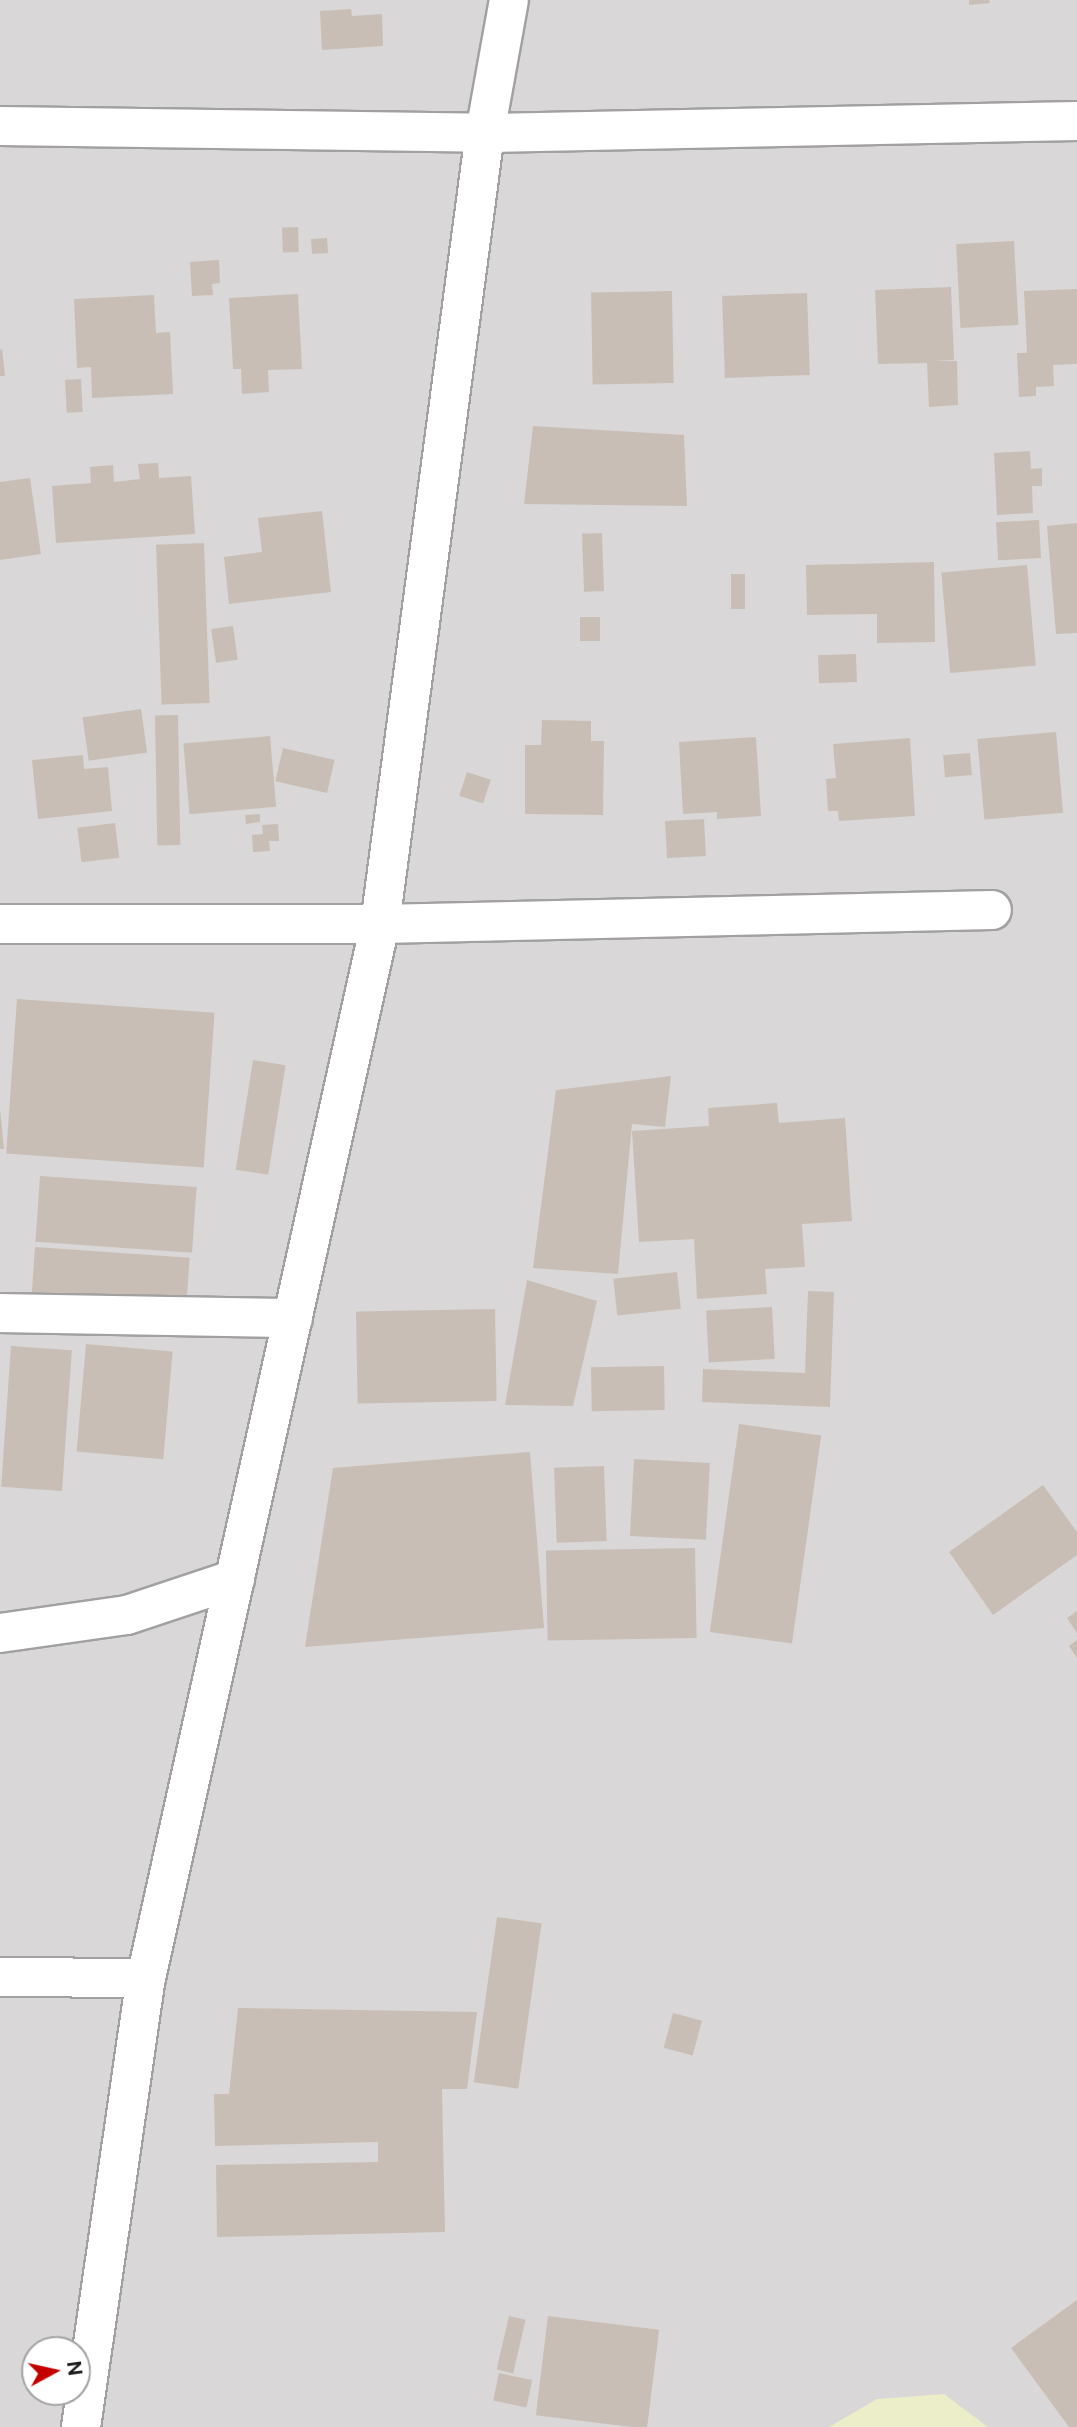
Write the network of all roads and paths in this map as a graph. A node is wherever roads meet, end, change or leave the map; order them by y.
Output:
1 (509, 0) edge
2 (1077, 121) edge
3 (0, 126) edge
4 (485, 132) junction
5 (992, 910) dead end
6 (0, 924) edge
7 (380, 925) junction
8 (0, 1313) edge
9 (293, 1318) junction
10 (235, 1579) junction
11 (0, 1633) edge
12 (0, 1977) edge
13 (146, 1979) junction
14 (82, 2427) edge

1 - 4 street
2 - 4 street
3 - 4 street
4 - 7 street
5 - 7 street
6 - 7 street
7 - 9 street
8 - 9 street
9 - 10 street
10 - 11 street
10 - 13 street
12 - 13 street
13 - 14 street

